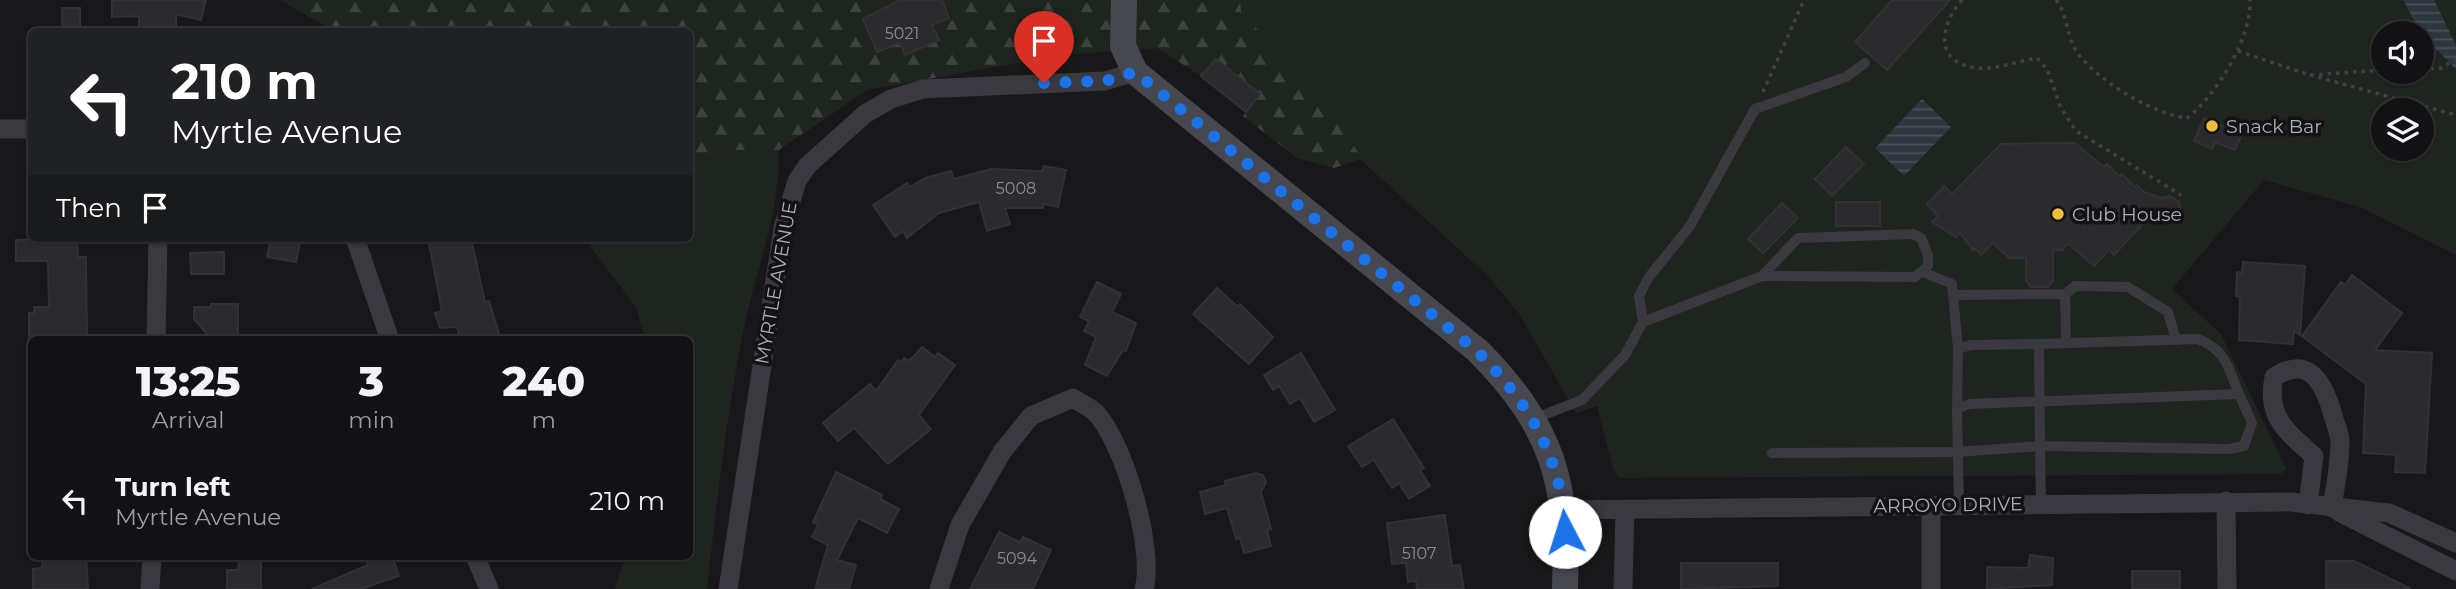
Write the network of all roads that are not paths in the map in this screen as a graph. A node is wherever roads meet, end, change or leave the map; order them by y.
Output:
1 (1124, 0) edge
2 (1865, 63) dead end
3 (1135, 72) junction
4 (28, 129) edge
5 (0, 130) edge
6 (158, 242) edge
7 (356, 242) edge
8 (1923, 272) junction
9 (1762, 276) junction
10 (2065, 294) junction
11 (1953, 295) junction
12 (1643, 322) junction
13 (156, 336) edge
14 (389, 336) edge
15 (2176, 340) junction
16 (2066, 343) junction
17 (2039, 344) junction
18 (1958, 349) junction
19 (2239, 394) junction
20 (2040, 401) junction
21 (1957, 409) junction
22 (1533, 419) junction
23 (2040, 446) junction
24 (1957, 452) junction
25 (1772, 453) dead end
26 (2226, 501) junction
27 (2041, 504) junction
28 (1931, 505) junction
29 (2308, 505) junction
30 (1959, 506) junction
31 (2332, 508) junction
32 (1625, 509) junction
33 (1564, 510) junction
34 (2456, 543) edge
35 (152, 560) edge
36 (477, 560) edge
37 (2456, 570) edge
38 (150, 589) edge
39 (489, 589) edge
40 (728, 589) edge
41 (939, 589) edge
42 (1144, 589) edge
43 (1565, 589) edge
44 (1623, 589) edge
45 (1931, 589) edge
46 (2227, 589) edge

1 - 3 street
2 - 12 lane
3 - 22 street
3 - 40 street, MYRTLE AVENUE
4 - 5 street
6 - 13 street
7 - 14 street
8 - 9 lane
8 - 9 lane
8 - 11 lane
9 - 12 lane
10 - 11 lane
10 - 15 lane
10 - 16 lane
11 - 18 lane
12 - 22 lane
15 - 16 lane
15 - 19 lane
16 - 17 lane
17 - 18 lane
17 - 20 lane
18 - 21 lane
19 - 20 lane
19 - 23 lane
20 - 21 lane
20 - 23 lane
21 - 24 lane
22 - 33 street
23 - 24 lane
23 - 27 lane
24 - 25 lane
24 - 30 lane
26 - 27 street, ARROYO DRIVE
26 - 29 street, ARROYO DRIVE
26 - 46 street
27 - 30 street, ARROYO DRIVE
28 - 30 street, ARROYO DRIVE
28 - 32 street, ARROYO DRIVE
28 - 45 street
29 - 31 street, ARROYO DRIVE
29 - 31 street
31 - 34 street, ARROYO DRIVE
31 - 37 street, ARROYO DRIVE
32 - 33 street, ARROYO DRIVE
32 - 44 street
33 - 43 street
35 - 38 street
36 - 39 street
41 - 42 street

